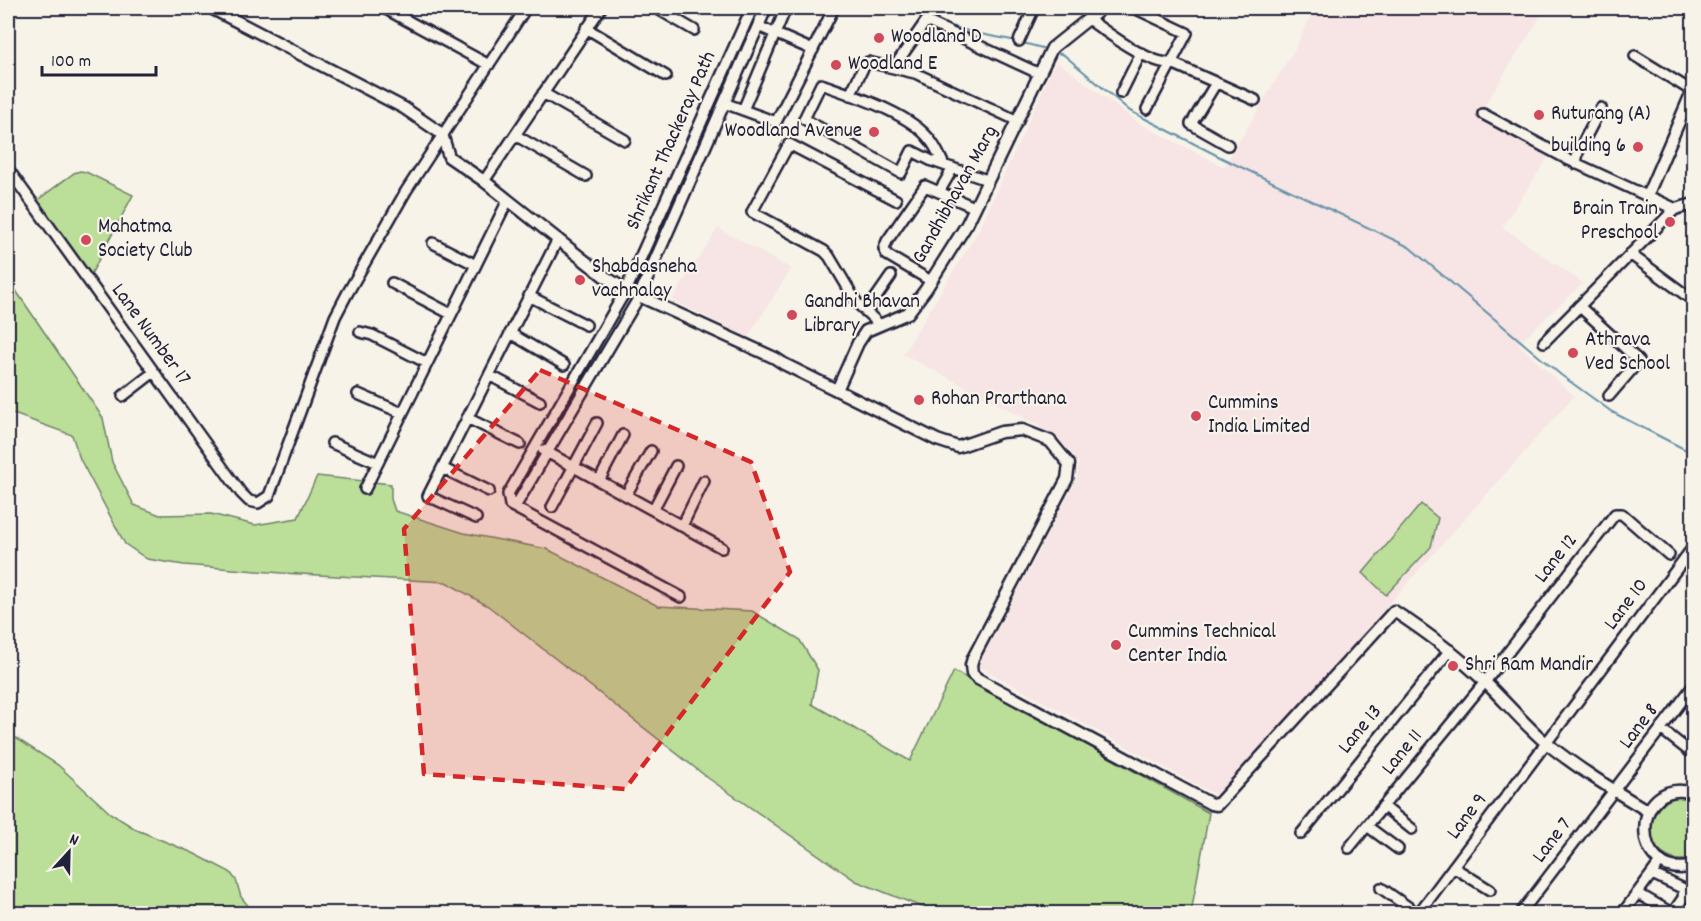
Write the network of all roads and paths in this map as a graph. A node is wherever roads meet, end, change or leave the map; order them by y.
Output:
1 (211, 8) edge
2 (384, 8) edge
3 (525, 8) edge
4 (601, 8) edge
5 (656, 8) edge
6 (752, 8) edge
7 (766, 8) edge
8 (786, 8) edge
9 (834, 8) edge
10 (1034, 8) edge
11 (1102, 8) edge
12 (1134, 8) edge
13 (230, 12) edge
14 (1088, 19) junction
15 (758, 26) junction
16 (586, 28) junction
17 (694, 30) dead end
18 (775, 33) junction
19 (1019, 41) dead end
20 (813, 50) junction
21 (1141, 53) junction
22 (1635, 56) dead end
23 (1172, 63) junction
24 (489, 64) junction
25 (894, 68) junction
26 (1040, 74) junction
27 (666, 76) dead end
28 (1216, 82) junction
29 (1693, 89) edge
30 (543, 93) junction
31 (1121, 93) dead end
32 (850, 94) junction
33 (1256, 100) dead end
34 (724, 102) junction
35 (1601, 108) dead end
36 (1147, 109) dead end
37 (743, 110) junction
38 (1483, 114) dead end
39 (1018, 121) junction
40 (442, 135) junction
41 (515, 135) junction
42 (625, 140) dead end
43 (1228, 145) dead end
44 (1576, 164) junction
45 (948, 166) junction
46 (8, 169) edge
47 (586, 176) dead end
48 (987, 180) junction
49 (484, 181) junction
50 (939, 192) junction
51 (1647, 196) junction
52 (508, 200) junction
53 (896, 200) dead end
54 (1693, 204) edge
55 (974, 207) junction
56 (1674, 209) junction
57 (558, 239) junction
58 (433, 243) dead end
59 (1630, 254) junction
60 (476, 265) junction
61 (891, 276) dead end
62 (931, 281) junction
63 (392, 283) dead end
64 (626, 290) junction
65 (529, 296) junction
66 (639, 297) junction
67 (1694, 301) edge
68 (1579, 306) junction
69 (866, 312) junction
70 (451, 314) junction
71 (879, 324) junction
72 (586, 325) dead end
73 (360, 332) dead end
74 (510, 333) junction
75 (1544, 342) dead end
76 (594, 346) junction
77 (606, 353) junction
78 (427, 363) junction
79 (564, 364) dead end
80 (154, 372) junction
81 (489, 375) junction
82 (837, 390) junction
83 (358, 394) dead end
84 (123, 396) dead end
85 (1609, 396) dead end
86 (540, 402) dead end
87 (402, 413) junction
88 (467, 418) junction
89 (597, 423) dead end
90 (623, 435) dead end
91 (332, 442) dead end
92 (520, 444) dead end
93 (536, 446) junction
94 (651, 451) dead end
95 (546, 452) junction
96 (378, 463) junction
97 (676, 466) dead end
98 (574, 467) junction
99 (442, 468) junction
100 (598, 481) junction
101 (704, 481) dead end
102 (365, 489) dead end
103 (489, 491) dead end
104 (626, 495) junction
105 (510, 505) junction
106 (552, 507) dead end
107 (653, 510) junction
108 (476, 518) dead end
109 (682, 526) junction
110 (1694, 546) edge
111 (722, 548) dead end
112 (1670, 555) dead end
113 (681, 597) dead end
114 (1450, 650) junction
115 (1485, 682) junction
116 (1694, 685) edge
117 (1661, 729) junction
118 (1546, 743) junction
119 (1689, 751) dead end
120 (1614, 790) junction
121 (1694, 793) edge
122 (1383, 806) junction
123 (1648, 811) junction
124 (1367, 826) junction
125 (1412, 829) dead end
126 (1301, 834) dead end
127 (1349, 848) dead end
128 (1398, 849) dead end
129 (1661, 861) junction
130 (1694, 866) edge
131 (1453, 867) junction
132 (1652, 874) junction
133 (1381, 888) dead end
134 (1490, 890) dead end
135 (1637, 893) junction
136 (1412, 912) edge
137 (1520, 914) edge
138 (1622, 914) edge

1 - 13 street
2 - 24 street
3 - 24 street
4 - 16 street
5 - 17 street
6 - 64 street, Shrikant Thackeray Path
7 - 15 street, Shrikant Thackeray Path
8 - 18 street
9 - 20 street
10 - 19 street
11 - 14 street, Gandhibhavan Marg
12 - 23 street
13 - 40 street
14 - 21 street
14 - 26 street, Gandhibhavan Marg
15 - 18 street
15 - 34 street, Shrikant Thackeray Path
16 - 27 street
16 - 30 street
18 - 20 street
18 - 37 street
20 - 37 street
21 - 23 street
21 - 31 street
22 - 29 street
23 - 28 street
23 - 36 street
24 - 40 street
25 - 26 street
25 - 32 street
25 - 39 street
26 - 39 street, Gandhibhavan Marg
28 - 33 street
28 - 43 street
29 - 51 street
30 - 41 street
30 - 42 street
32 - 45 street
32 - 45 street
34 - 37 street
34 - 66 street, Shrikant Thackeray Path
35 - 44 street
38 - 44 street
39 - 48 street, Gandhibhavan Marg
40 - 49 street
40 - 80 street, Lane Number 17
41 - 47 street
41 - 49 street
44 - 51 street
45 - 48 street
45 - 50 street
46 - 80 street, Lane Number 17
48 - 55 street, Gandhibhavan Marg
49 - 52 street
50 - 55 street
50 - 62 street
51 - 56 street
52 - 57 street
52 - 60 street
53 - 69 street
54 - 56 street
55 - 62 street, Gandhibhavan Marg
56 - 59 street
57 - 64 street
57 - 65 street
58 - 60 street
59 - 67 street
59 - 68 street
60 - 70 street
61 - 69 street
62 - 71 street, Gandhibhavan Marg
63 - 70 street
64 - 66 street
64 - 76 street
65 - 72 street
65 - 74 street
66 - 77 street
66 - 82 street
68 - 75 street
68 - 85 street
69 - 71 street
70 - 78 street
71 - 82 street, Gandhibhavan Marg
73 - 78 street
74 - 79 street
74 - 81 street
76 - 77 street
76 - 93 street
77 - 95 street
78 - 87 street
80 - 84 street
81 - 86 street
81 - 88 street
82 - 114 street
83 - 87 street
87 - 96 street
88 - 92 street
88 - 99 street
89 - 98 street
90 - 100 street
91 - 96 street
93 - 95 street
93 - 105 street
94 - 104 street
95 - 98 street
95 - 105 street
96 - 102 street
97 - 107 street
98 - 100 street
98 - 106 street
99 - 103 street
99 - 108 street
100 - 104 street
101 - 109 street
104 - 107 street
105 - 113 street
107 - 109 street
109 - 111 street
110 - 118 street, Lane 10
112 - 115 street, Lane 12
114 - 115 street
114 - 126 street, Lane 13
115 - 118 street
115 - 122 street, Lane 11
116 - 117 street, Lane 8
117 - 119 street
117 - 120 street, Lane 8
118 - 120 street
118 - 131 street, Lane 9
120 - 123 street
120 - 137 street, Lane 7
121 - 123 street
122 - 124 street, Lane 11
122 - 125 street
123 - 129 street
124 - 127 street, Lane 11
124 - 128 street
129 - 130 street
129 - 132 street
131 - 134 street
131 - 136 street, Lane 9
132 - 135 street
132 - 135 street
133 - 136 street
135 - 138 street

